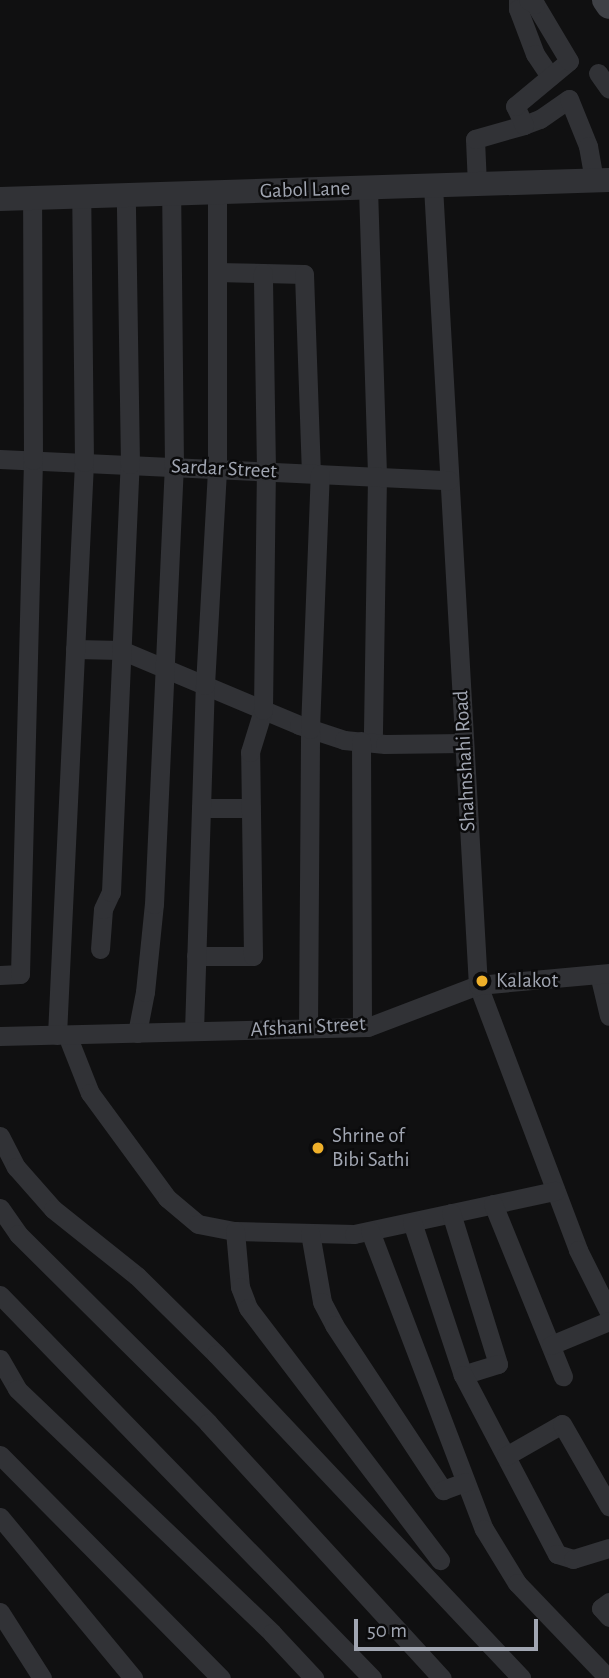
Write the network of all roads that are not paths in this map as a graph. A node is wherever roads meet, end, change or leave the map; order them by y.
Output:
1 (518, 0) edge
2 (528, 0) edge
3 (604, 0) edge
4 (609, 6) edge
5 (598, 72) dead end
6 (550, 76) junction
7 (609, 89) edge
8 (524, 125) junction
9 (601, 180) edge
10 (477, 185) junction
11 (433, 186) junction
12 (368, 188) junction
13 (217, 192) junction
14 (171, 194) junction
15 (126, 195) junction
16 (81, 196) junction
17 (32, 198) junction
18 (0, 199) edge
19 (217, 272) junction
20 (263, 273) junction
21 (0, 459) edge
22 (33, 460) junction
23 (84, 462) junction
24 (130, 464) junction
25 (174, 466) junction
26 (217, 469) junction
27 (266, 471) junction
28 (316, 473) junction
29 (377, 476) junction
30 (449, 480) junction
31 (75, 649) junction
32 (121, 650) junction
33 (164, 668) junction
34 (205, 685) junction
35 (263, 710) junction
36 (310, 729) junction
37 (367, 742) junction
38 (464, 743) junction
39 (201, 808) junction
40 (251, 808) junction
41 (100, 949) dead end
42 (196, 956) junction
43 (604, 974) edge
44 (0, 975) edge
45 (478, 985) junction
46 (609, 1016) edge
47 (362, 1027) junction
48 (308, 1028) junction
49 (194, 1031) junction
50 (137, 1033) junction
51 (62, 1035) junction
52 (0, 1036) edge
53 (0, 1136) edge
54 (555, 1191) junction
55 (493, 1204) junction
56 (0, 1208) edge
57 (452, 1213) junction
58 (412, 1222) junction
59 (235, 1231) junction
60 (370, 1231) junction
61 (310, 1233) junction
62 (0, 1295) edge
63 (609, 1312) edge
64 (609, 1321) edge
65 (551, 1345) junction
66 (0, 1359) edge
67 (463, 1375) junction
68 (563, 1376) dead end
69 (0, 1455) edge
70 (506, 1455) junction
71 (465, 1482) junction
72 (609, 1505) edge
73 (0, 1517) edge
74 (609, 1548) edge
75 (440, 1560) dead end
76 (609, 1602) edge
77 (0, 1612) edge
78 (609, 1617) edge
79 (42, 1678) edge
80 (133, 1678) edge
81 (221, 1678) edge
82 (314, 1678) edge
83 (372, 1678) edge
84 (442, 1678) edge
85 (521, 1678) edge
86 (607, 1678) edge

1 - 6 street
2 - 6 street
3 - 4 main road
5 - 7 street
6 - 8 street
8 - 9 street
8 - 10 street
9 - 10 street, Gabol Lane
10 - 11 street, Gabol Lane
11 - 12 street, Gabol Lane
11 - 30 street, Shahnshahi Road
12 - 13 street, Gabol Lane
12 - 29 street
13 - 14 street, Gabol Lane
13 - 19 street
14 - 15 street, Gabol Lane
14 - 25 street
15 - 16 street, Gabol Lane
15 - 24 street
16 - 17 street, Gabol Lane
16 - 23 street
17 - 18 street, Gabol Lane
17 - 22 street
19 - 20 street
19 - 26 street
20 - 27 street
20 - 28 street
21 - 22 street, Sardar Street
22 - 23 street, Sardar Street
22 - 44 street
23 - 24 street, Sardar Street
23 - 31 street
24 - 25 street, Sardar Street
24 - 32 street
25 - 26 street, Sardar Street
25 - 33 street
26 - 27 street, Sardar Street
26 - 34 street
27 - 28 street, Sardar Street
27 - 35 street
28 - 29 street, Sardar Street
28 - 36 street
29 - 30 street, Sardar Street
29 - 37 street
30 - 38 street, Shahnshahi Road
31 - 32 street
31 - 51 street
32 - 33 street
32 - 41 street
33 - 34 street
33 - 50 street
34 - 35 street
34 - 39 street
35 - 36 street
35 - 40 street
36 - 37 street
36 - 48 street
37 - 38 street
37 - 47 street
38 - 45 street, Shahnshahi Road
39 - 40 street
39 - 42 street
40 - 42 street
42 - 49 street
43 - 45 street, Afshani Street
43 - 46 street
45 - 47 street, Afshani Street
45 - 54 street, Shahnshahi Road
47 - 48 street, Afshani Street
48 - 49 street, Afshani Street
49 - 50 street, Afshani Street
50 - 51 street, Afshani Street
51 - 52 street, Afshani Street
51 - 59 street
53 - 85 street
54 - 55 street
54 - 63 street, Shahnshahi Road
55 - 57 street
55 - 65 street
56 - 84 street
57 - 58 street
57 - 67 street
58 - 60 street
58 - 67 street
59 - 61 street
59 - 75 street
60 - 61 street
60 - 71 street
61 - 71 street
62 - 83 street
64 - 65 street
65 - 68 street
66 - 82 street
67 - 70 street
69 - 81 street
70 - 72 street
70 - 74 street
71 - 86 street
73 - 80 street
76 - 78 street
77 - 79 street

